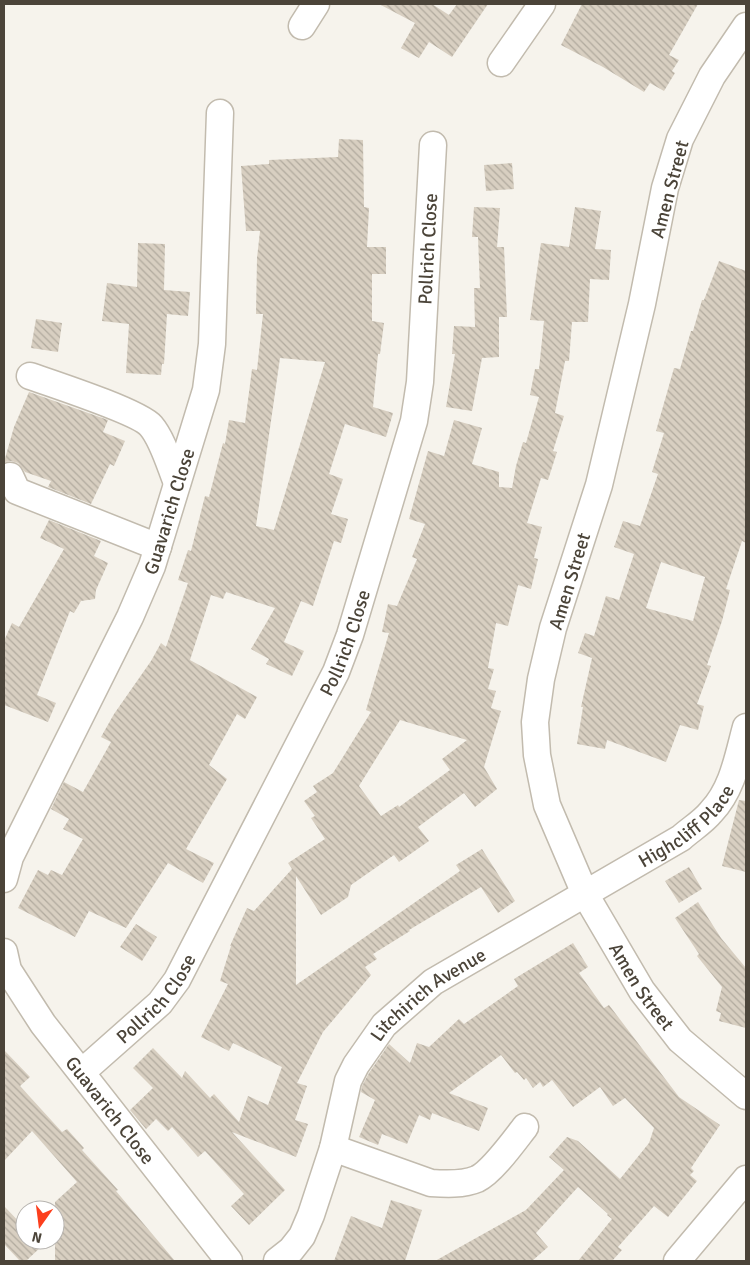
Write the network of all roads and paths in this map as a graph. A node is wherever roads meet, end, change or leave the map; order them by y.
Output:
1 (316, 4) edge
2 (542, 4) edge
3 (302, 26) dead end
4 (746, 26) edge
5 (501, 63) dead end
6 (220, 113) dead end
7 (433, 145) dead end
8 (30, 376) dead end
9 (10, 476) dead end
10 (177, 483) junction
11 (158, 547) junction
12 (746, 727) edge
13 (4, 879) edge
14 (585, 894) junction
15 (4, 952) edge
16 (82, 1072) junction
17 (746, 1096) edge
18 (525, 1128) dead end
19 (333, 1148) junction
20 (746, 1180) edge
21 (229, 1261) edge
22 (277, 1261) edge
23 (677, 1261) edge

1 - 3 street
2 - 5 street
4 - 14 street, Amen Street
6 - 10 street, Guavarich Close
7 - 16 street, Pollrich Close
8 - 10 street
9 - 11 street
10 - 11 street, Guavarich Close
11 - 13 street, Guavarich Close
12 - 14 street, Highcliff Place
14 - 17 street, Amen Street
14 - 19 street, Litchirich Avenue
15 - 16 street, Guavarich Close
16 - 21 street, Guavarich Close
18 - 19 street
19 - 22 street, Litchirich Avenue
20 - 23 street

